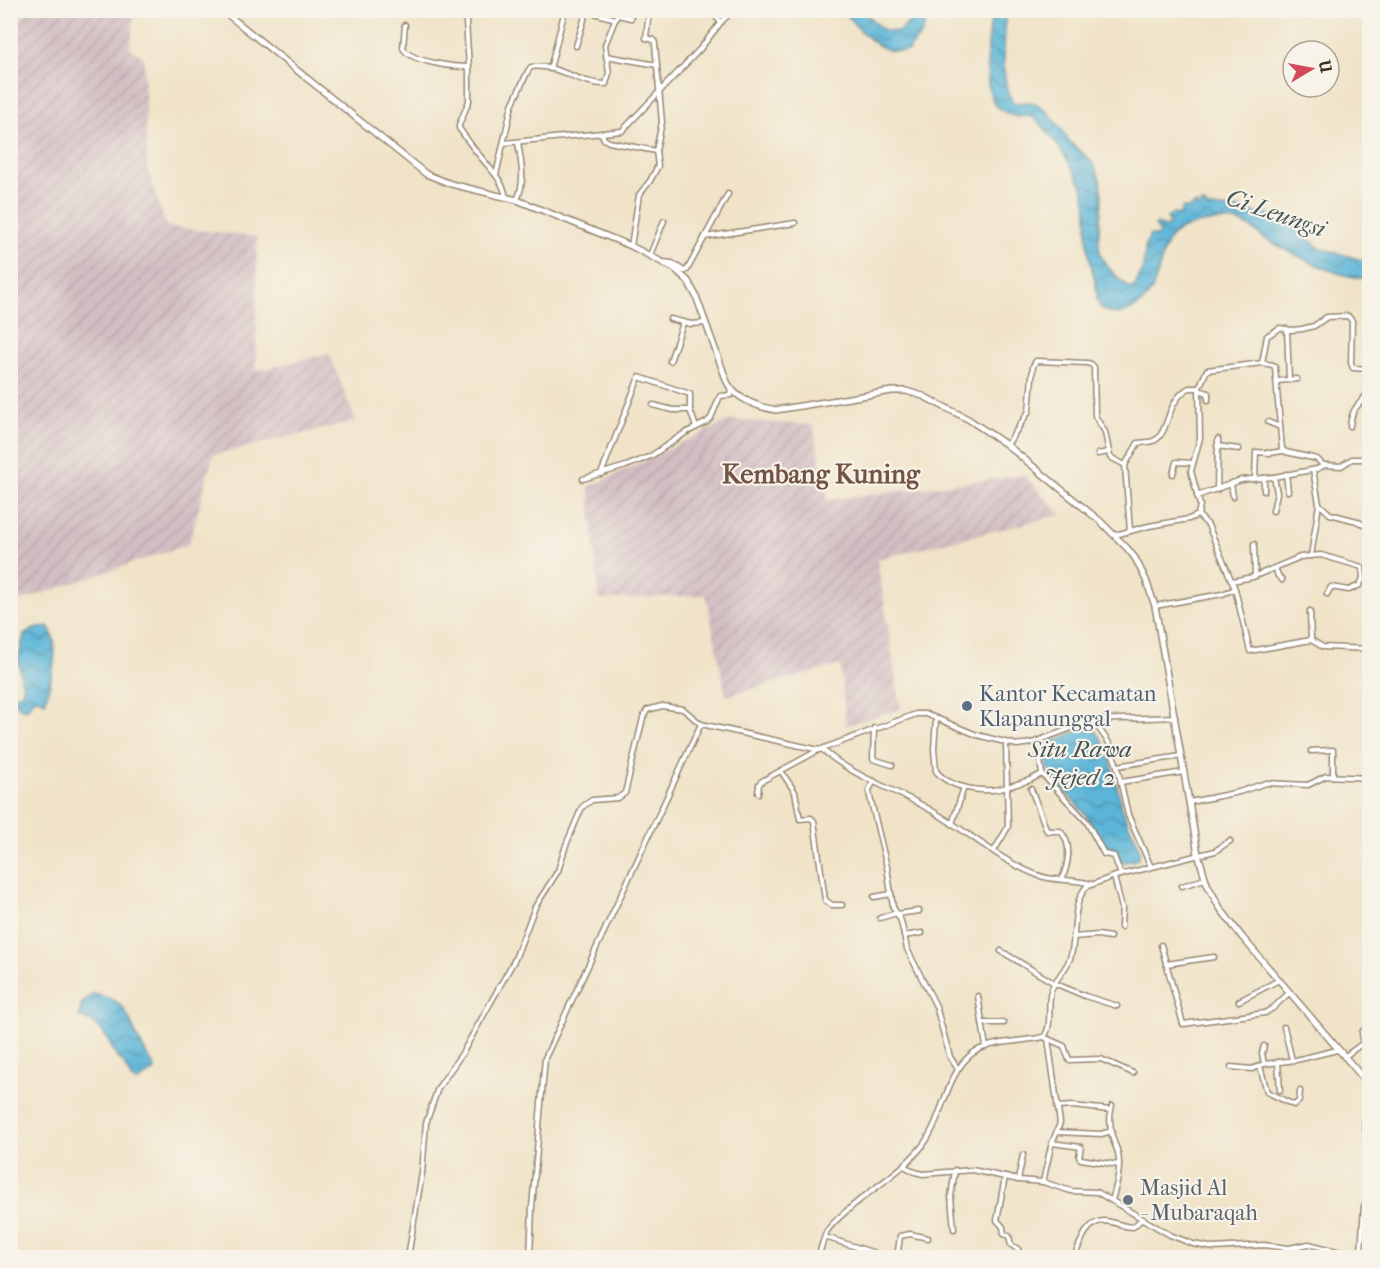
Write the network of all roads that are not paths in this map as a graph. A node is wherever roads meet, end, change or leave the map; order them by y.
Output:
1 (222, 10) edge
2 (565, 10) edge
3 (649, 10) edge
4 (709, 10) edge
5 (733, 10) edge
6 (618, 15) edge
7 (631, 18) dead end
8 (466, 22) dead end
9 (721, 22) junction
10 (405, 25) dead end
11 (576, 46) dead end
12 (606, 56) junction
13 (657, 65) junction
14 (469, 67) junction
15 (550, 69) junction
16 (660, 90) junction
17 (602, 134) junction
18 (518, 142) junction
19 (504, 143) junction
20 (656, 151) junction
21 (496, 175) junction
22 (728, 194) dead end
23 (506, 197) junction
24 (517, 200) junction
25 (664, 221) dead end
26 (795, 223) dead end
27 (705, 237) junction
28 (631, 246) junction
29 (650, 255) junction
30 (662, 262) junction
31 (670, 319) dead end
32 (683, 322) junction
33 (705, 322) junction
34 (1287, 329) junction
35 (670, 361) dead end
36 (1262, 363) junction
37 (1370, 369) edge
38 (1298, 379) dead end
39 (1289, 380) junction
40 (1278, 381) junction
41 (730, 388) junction
42 (1370, 388) edge
43 (1199, 389) junction
44 (1209, 400) dead end
45 (653, 405) dead end
46 (690, 410) junction
47 (1268, 422) dead end
48 (1350, 426) dead end
49 (696, 427) junction
50 (1280, 427) junction
51 (1218, 439) dead end
52 (1006, 445) junction
53 (1217, 446) junction
54 (1239, 449) dead end
55 (1283, 451) junction
56 (1108, 452) junction
57 (1098, 454) dead end
58 (1370, 459) edge
59 (1193, 463) junction
60 (1125, 465) junction
61 (1323, 465) junction
62 (1313, 470) junction
63 (602, 474) junction
64 (1173, 474) dead end
65 (1286, 474) junction
66 (1274, 477) junction
67 (1255, 478) junction
68 (1264, 478) junction
69 (583, 479) dead end
70 (1231, 483) junction
71 (1217, 490) junction
72 (1264, 491) dead end
73 (1287, 491) dead end
74 (1197, 496) junction
75 (1233, 497) dead end
76 (1319, 504) junction
77 (1273, 511) dead end
78 (1198, 515) junction
79 (1370, 529) edge
80 (1130, 531) junction
81 (1115, 535) junction
82 (1254, 544) dead end
83 (1311, 556) junction
84 (1275, 568) junction
85 (1255, 576) junction
86 (1282, 580) dead end
87 (1232, 581) junction
88 (1235, 589) junction
89 (1327, 594) dead end
90 (1155, 606) junction
91 (1310, 611) dead end
92 (1311, 640) junction
93 (1370, 649) edge
94 (1175, 717) junction
95 (936, 719) junction
96 (1094, 720) junction
97 (700, 724) junction
98 (874, 728) junction
99 (1037, 741) junction
100 (1006, 743) junction
101 (821, 749) junction
102 (1311, 751) dead end
103 (1181, 756) junction
104 (892, 765) dead end
105 (1117, 766) junction
106 (781, 771) junction
107 (1184, 772) junction
108 (1042, 774) junction
109 (1333, 776) junction
110 (1370, 778) edge
111 (874, 781) junction
112 (1121, 782) junction
113 (964, 787) junction
114 (1007, 787) junction
115 (1031, 789) dead end
116 (758, 793) dead end
117 (1190, 802) junction
118 (952, 824) junction
119 (1230, 841) dead end
120 (994, 851) junction
121 (1198, 854) junction
122 (1151, 867) junction
123 (1121, 875) junction
124 (1114, 876) junction
125 (1062, 879) junction
126 (1205, 879) junction
127 (1091, 884) junction
128 (1182, 886) dead end
129 (891, 894) junction
130 (874, 897) dead end
131 (842, 905) dead end
132 (919, 910) dead end
133 (897, 914) junction
134 (880, 918) dead end
135 (1121, 927) dead end
136 (922, 933) dead end
137 (904, 936) junction
138 (1073, 937) junction
139 (1110, 938) dead end
140 (1161, 945) dead end
141 (1001, 951) dead end
142 (1214, 957) dead end
143 (1166, 964) junction
144 (1279, 980) junction
145 (1054, 983) junction
146 (1289, 993) junction
147 (978, 996) dead end
148 (1239, 1001) dead end
149 (1117, 1006) dead end
150 (982, 1023) junction
151 (1004, 1023) dead end
152 (1370, 1026) edge
153 (1284, 1027) dead end
154 (1046, 1038) junction
155 (1264, 1046) dead end
156 (986, 1047) junction
157 (1337, 1050) junction
158 (1344, 1057) junction
159 (1292, 1060) junction
160 (1278, 1062) junction
161 (1262, 1065) junction
162 (1231, 1067) dead end
163 (958, 1069) junction
164 (1133, 1073) dead end
165 (1370, 1086) edge
166 (1280, 1090) dead end
167 (1300, 1091) dead end
168 (1058, 1107) junction
169 (1370, 1112) edge
170 (1112, 1131) junction
171 (1058, 1132) junction
172 (1052, 1143) junction
173 (1370, 1144) edge
174 (1023, 1155) dead end
175 (1119, 1165) junction
176 (904, 1166) junction
177 (955, 1170) junction
178 (1005, 1178) junction
179 (1018, 1180) junction
180 (1043, 1182) junction
181 (1112, 1200) junction
182 (1370, 1203) edge
183 (1142, 1219) junction
184 (954, 1229) dead end
185 (825, 1237) junction
186 (928, 1238) dead end
187 (1296, 1247) junction
188 (858, 1248) junction
189 (1018, 1249) dead end
190 (1361, 1253) junction
191 (1370, 1253) edge
192 (407, 1257) edge
193 (530, 1257) edge
194 (818, 1257) edge
195 (855, 1257) edge
196 (885, 1257) edge
197 (897, 1257) edge
198 (1074, 1257) edge
199 (1298, 1257) edge

1 - 23 main road
2 - 15 street
3 - 13 street
4 - 9 street
5 - 9 street
6 - 7 street
6 - 11 street
6 - 12 street
8 - 14 street
9 - 16 street
10 - 14 street
12 - 13 street
12 - 15 street
13 - 16 street
14 - 21 street
15 - 19 street
16 - 17 street
16 - 20 street
17 - 18 street
17 - 20 street
18 - 19 street
18 - 24 street
19 - 21 street
20 - 28 street
21 - 23 street
22 - 27 street
23 - 24 main road
24 - 28 main road
25 - 29 street
26 - 27 street
27 - 30 street
28 - 29 main road
29 - 30 main road
30 - 33 main road
31 - 32 street
32 - 33 street
32 - 35 street
33 - 41 main road
34 - 36 street
34 - 37 street
34 - 39 street
36 - 40 street
36 - 43 street
38 - 39 street
39 - 40 street
40 - 50 street
41 - 49 street
41 - 52 main road
42 - 48 street
43 - 44 street
43 - 59 street
43 - 60 street
45 - 46 street
46 - 49 street
46 - 63 street
47 - 50 street
49 - 63 street
50 - 55 street
51 - 53 street
52 - 56 street
52 - 81 main road
53 - 54 street
53 - 71 street
55 - 61 street
55 - 67 street
56 - 57 street
56 - 60 street
58 - 61 street
59 - 64 street
59 - 74 street
60 - 80 street
61 - 62 street
62 - 65 street
62 - 76 street
63 - 69 street
65 - 66 street
65 - 73 street
66 - 68 street
66 - 77 street
67 - 68 street
67 - 70 street
68 - 72 street
70 - 71 street
70 - 75 street
71 - 74 street
74 - 78 street
76 - 79 street
76 - 83 street
78 - 80 street
78 - 87 street
80 - 81 street
81 - 90 main road
82 - 85 street
83 - 84 street
83 - 89 street
84 - 85 street
84 - 86 street
85 - 87 street
87 - 88 street
88 - 90 street
88 - 92 street
90 - 94 main road
91 - 92 street
92 - 93 street
94 - 96 street
94 - 103 main road
95 - 98 street
95 - 100 street
95 - 113 street
96 - 99 street
96 - 105 street
97 - 101 street
97 - 192 street
97 - 193 street
98 - 101 street
98 - 104 street
99 - 100 street
99 - 108 street
100 - 114 street
101 - 106 street
101 - 111 street
102 - 109 street
103 - 105 street
103 - 107 main road
105 - 112 street
106 - 116 street
106 - 131 street
107 - 112 street
107 - 117 main road
108 - 114 street
108 - 123 street
109 - 110 street
109 - 117 street
111 - 118 street
111 - 129 street
112 - 122 street
113 - 114 street
113 - 118 street
114 - 120 street
115 - 125 street
117 - 121 main road
118 - 120 street
119 - 121 street
120 - 125 street
121 - 122 street
121 - 126 main road
122 - 123 street
123 - 124 street
124 - 127 street
124 - 135 street
125 - 127 street
126 - 128 street
126 - 144 main road
127 - 138 street
129 - 130 street
129 - 133 street
132 - 133 street
133 - 134 street
133 - 137 street
136 - 137 street
137 - 163 street
138 - 139 street
138 - 145 street
140 - 143 street
141 - 145 street
142 - 143 street
143 - 146 street
144 - 146 main road
144 - 148 street
145 - 149 street
145 - 154 street
146 - 157 main road
147 - 150 street
150 - 151 street
150 - 156 street
152 - 158 street
153 - 159 street
154 - 156 street
154 - 164 street
154 - 168 street
155 - 161 street
156 - 163 street
157 - 158 main road
157 - 159 street
158 - 165 main road
159 - 160 street
160 - 161 street
160 - 166 street
161 - 162 street
161 - 167 street
163 - 176 street
168 - 170 street
168 - 171 street
169 - 173 street
170 - 171 street
170 - 175 street
171 - 172 street
172 - 175 street
172 - 180 street
174 - 179 street
175 - 181 street
176 - 177 street
176 - 185 street
177 - 178 street
177 - 184 street
178 - 179 street
178 - 189 street
179 - 180 street
180 - 181 street
181 - 183 street
182 - 190 street
183 - 187 street
183 - 198 street
185 - 188 street
185 - 194 street
186 - 197 street
187 - 190 street
187 - 199 street
188 - 195 street
188 - 196 street
190 - 191 street

